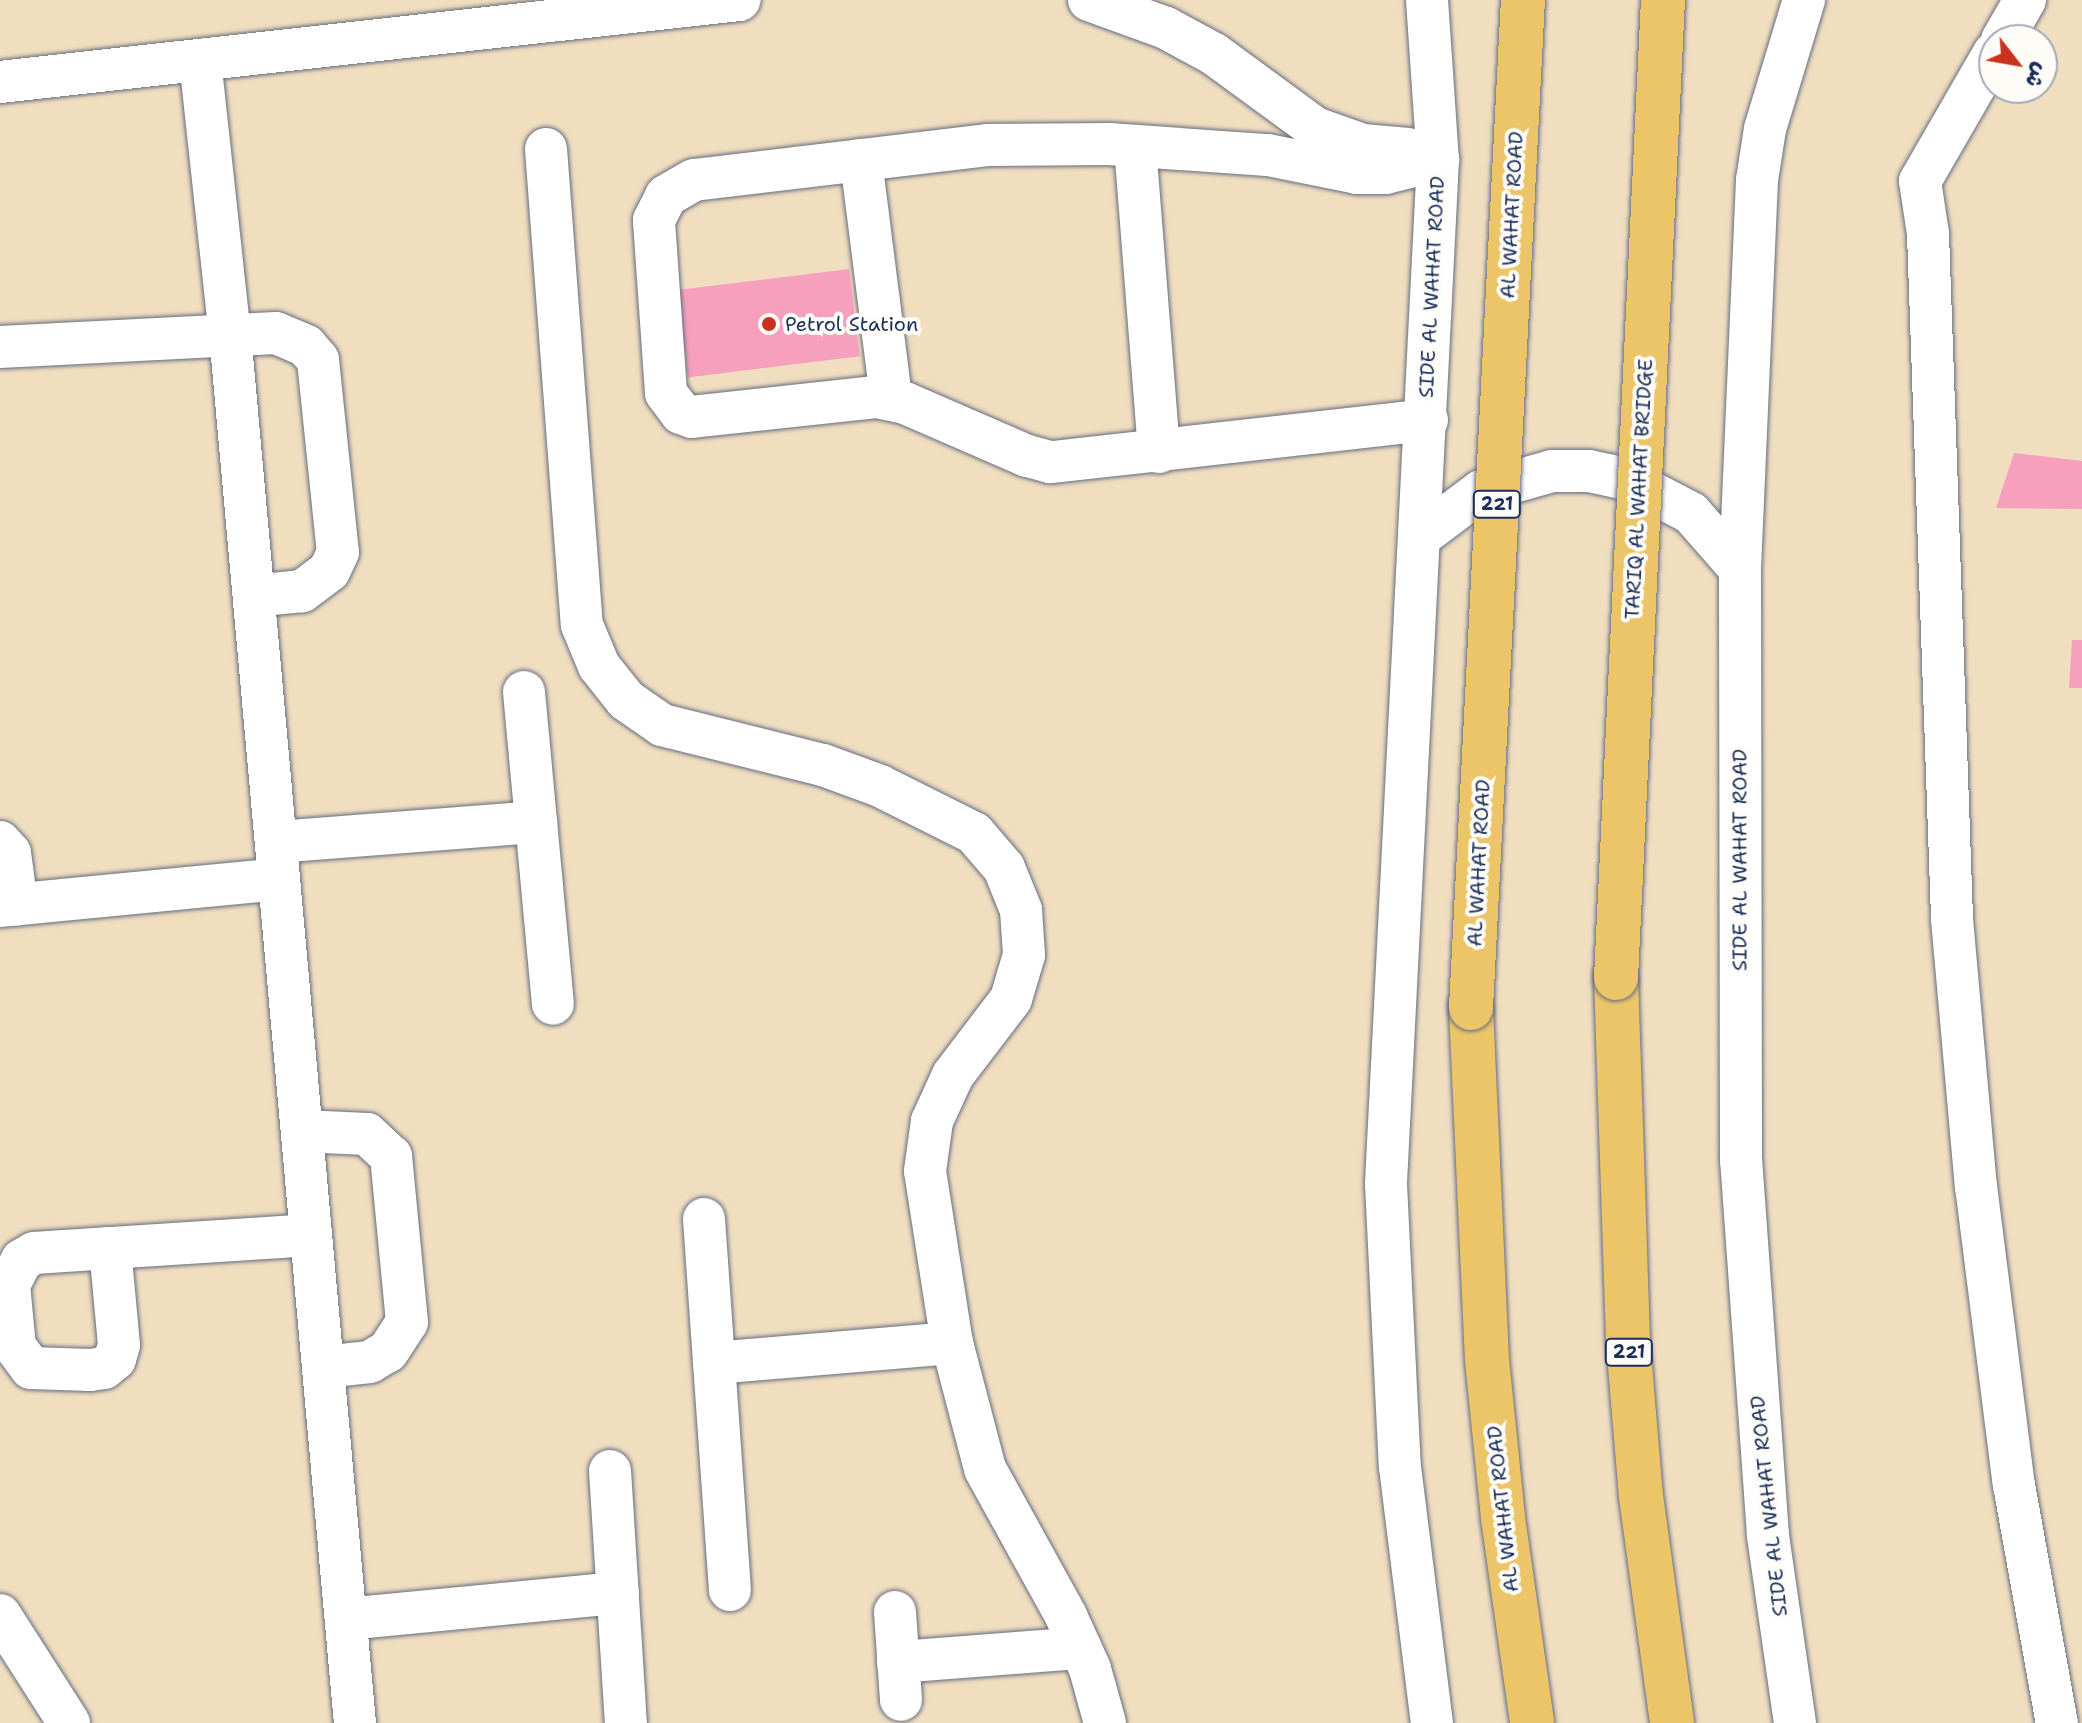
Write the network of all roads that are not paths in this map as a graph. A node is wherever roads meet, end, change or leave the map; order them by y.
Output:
1 (739, 0) edge
2 (1089, 0) edge
3 (1427, 0) edge
4 (1523, 0) edge
5 (1663, 0) edge
6 (1804, 0) edge
7 (2025, 0) edge
8 (2011, 24) edge
9 (200, 60) junction
10 (1978, 81) edge
11 (0, 82) edge
12 (1135, 146) junction
13 (546, 149) dead end
14 (1438, 153) junction
15 (861, 160) junction
16 (230, 334) junction
17 (0, 347) edge
18 (891, 399) junction
19 (1427, 420) junction
20 (1159, 452) junction
21 (1421, 536) junction
22 (1740, 569) junction
23 (254, 596) junction
24 (524, 692) dead end
25 (536, 822) junction
26 (0, 842) edge
27 (278, 861) junction
28 (8, 905) edge
29 (553, 1004) dead end
30 (302, 1131) junction
31 (704, 1219) dead end
32 (311, 1235) junction
33 (110, 1248) dead end
34 (952, 1343) junction
35 (714, 1363) junction
36 (323, 1367) junction
37 (610, 1471) dead end
38 (730, 1590) dead end
39 (618, 1593) junction
40 (895, 1612) dead end
41 (0, 1615) edge
42 (346, 1619) junction
43 (1080, 1648) junction
44 (54, 1713) edge
45 (351, 1720) edge
46 (626, 1723) edge
47 (1105, 1723) edge
48 (1432, 1723) edge
49 (1532, 1723) edge
50 (1672, 1723) edge
51 (1795, 1723) edge
52 (2057, 1723) edge

1 - 9 street
2 - 14 street
3 - 14 street, SIDE AL WAHAT ROAD
4 - 49 highway, AL WAHAT ROAD / 221, bridge
5 - 50 highway, TARIQ AL WAHAT BRIDGE / 221, bridge
6 - 22 street, SIDE AL WAHAT ROAD
7 - 8 street
9 - 11 street
9 - 16 street
10 - 52 street
12 - 14 street
12 - 15 street
12 - 20 street
13 - 34 street
14 - 19 street, SIDE AL WAHAT ROAD
15 - 18 street
15 - 18 street
16 - 17 street
16 - 23 street
16 - 23 street
18 - 20 street
19 - 20 street
19 - 21 street, SIDE AL WAHAT ROAD
21 - 22 street
21 - 48 street, SIDE AL WAHAT ROAD
22 - 51 street, SIDE AL WAHAT ROAD
23 - 27 street
24 - 25 street
25 - 27 street
25 - 29 street
26 - 28 street
27 - 28 street
27 - 30 street
30 - 32 street
30 - 36 street
31 - 35 street
32 - 33 street
32 - 36 street
34 - 35 street
34 - 43 street
35 - 38 street
36 - 42 street
37 - 39 street
39 - 42 street
39 - 46 street
40 - 43 street
41 - 44 street
42 - 45 street
43 - 47 street

